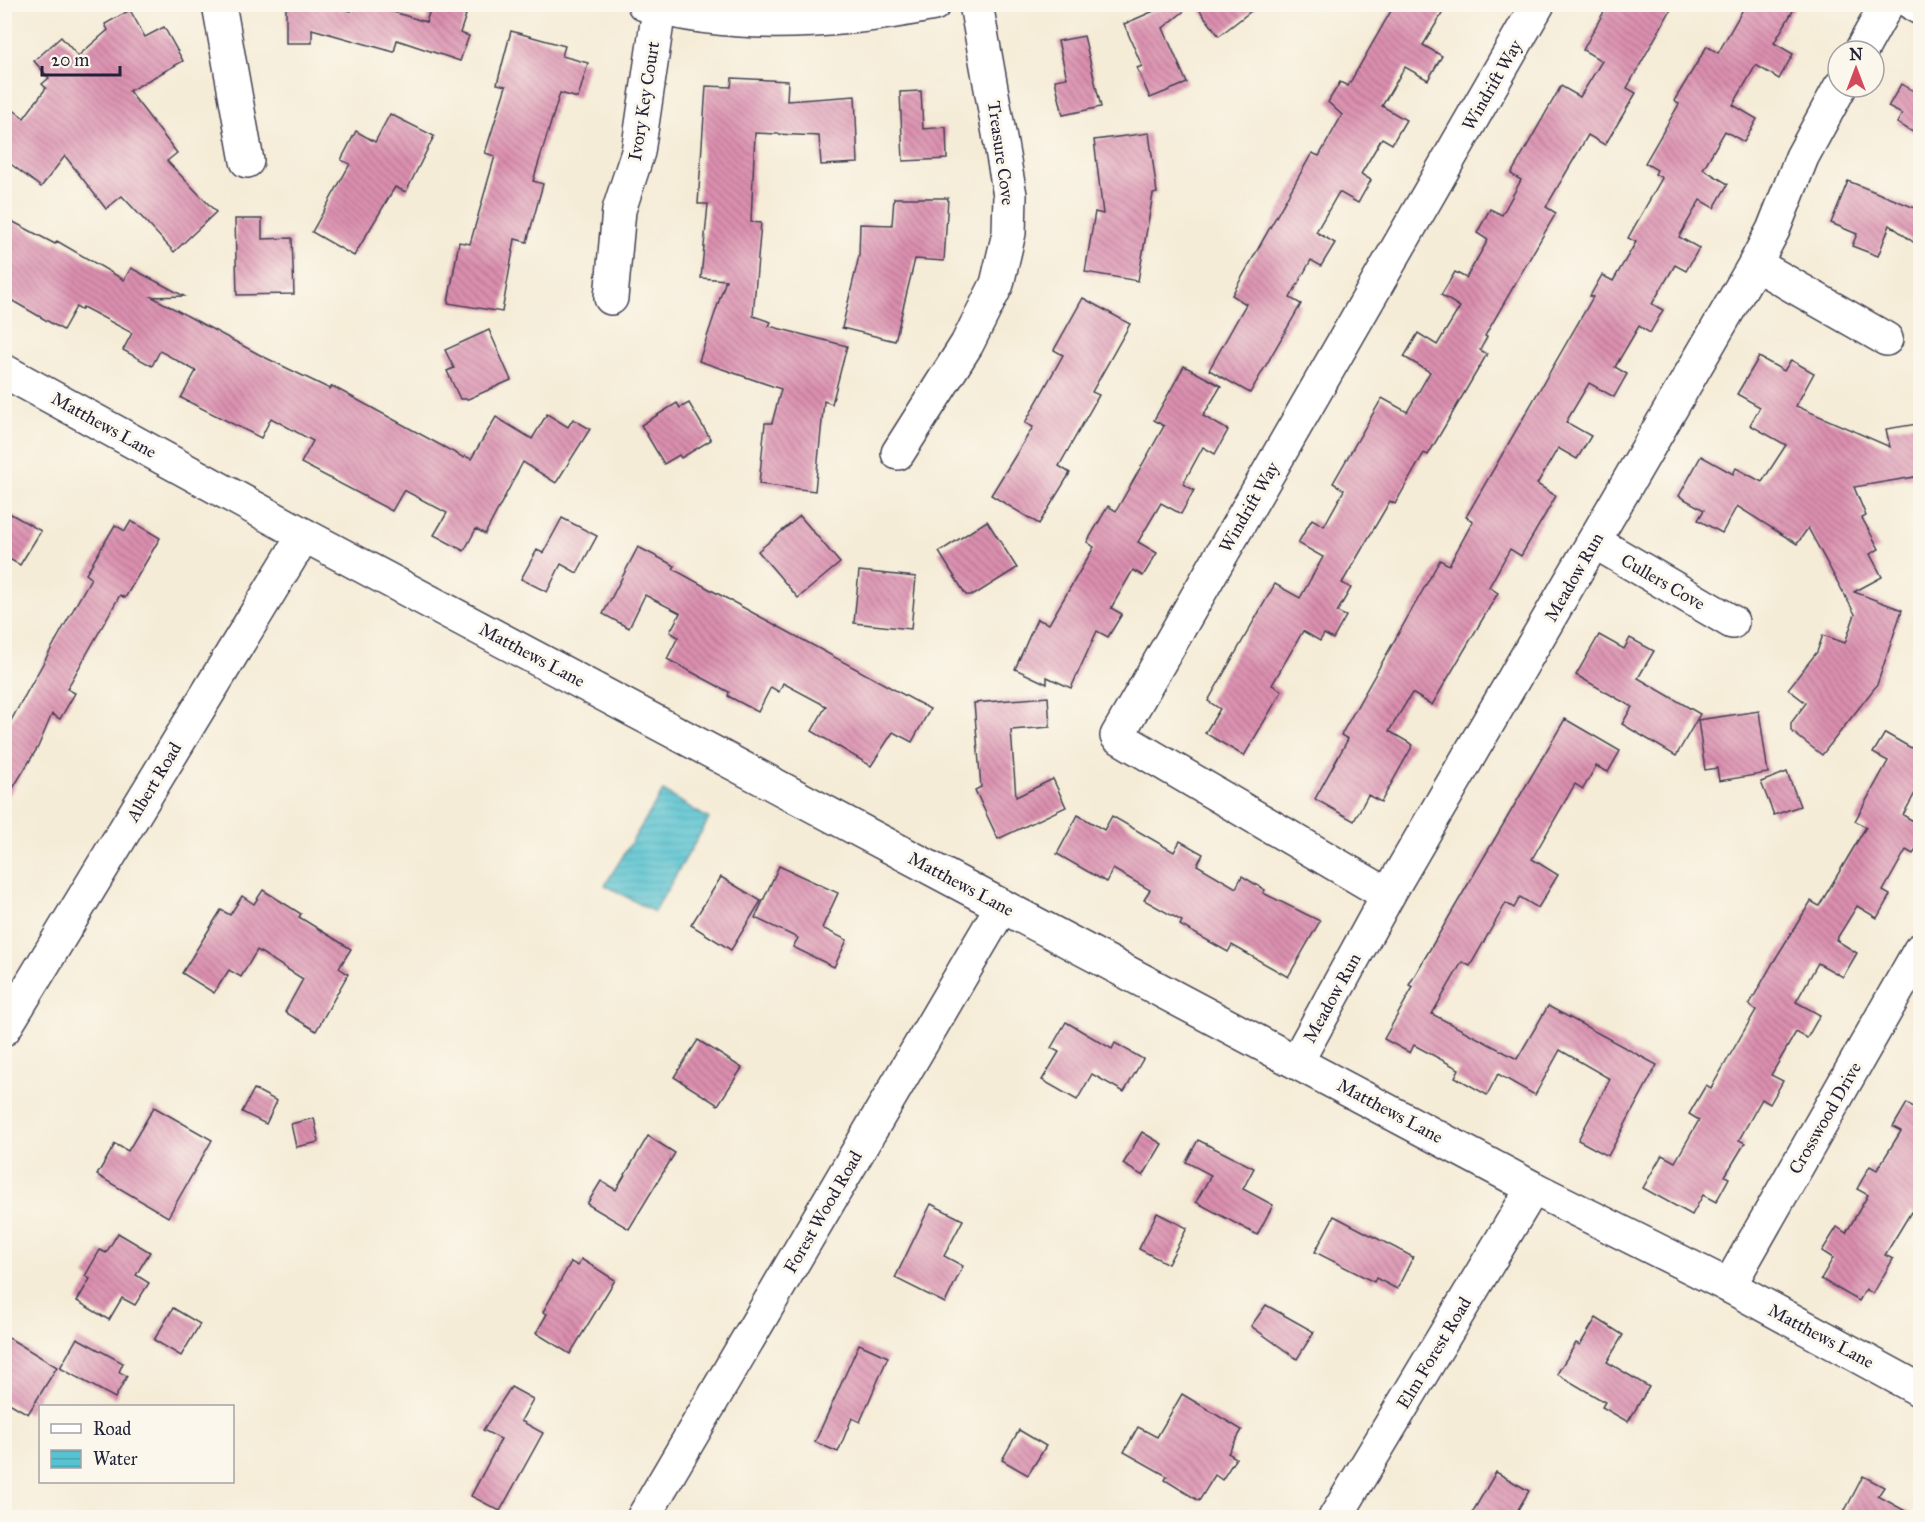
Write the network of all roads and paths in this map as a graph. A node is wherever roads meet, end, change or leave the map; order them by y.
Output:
1 (219, 4) edge
2 (934, 4) edge
3 (976, 4) edge
4 (1538, 4) edge
5 (1887, 4) edge
6 (1913, 4) edge
7 (651, 7) edge
8 (1920, 8) edge
9 (1868, 39) edge
10 (1833, 99) edge
11 (247, 161) dead end
12 (1755, 264) junction
13 (611, 298) dead end
14 (1886, 339) dead end
15 (4, 371) edge
16 (898, 453) dead end
17 (304, 535) junction
18 (1594, 542) junction
19 (1732, 622) dead end
20 (1388, 895) junction
21 (1002, 906) junction
22 (1920, 950) edge
23 (4, 1029) edge
24 (1297, 1061) junction
25 (1533, 1188) junction
26 (1729, 1286) junction
27 (1920, 1390) edge
28 (643, 1518) edge
29 (1335, 1518) edge

1 - 11 street
2 - 7 street
3 - 16 street, Treasure Cove
4 - 20 street, Windrift Way
5 - 9 street
6 - 8 street
7 - 13 street, Ivory Key Court
10 - 12 street, Meadow Run
12 - 14 street
12 - 18 street, Meadow Run
15 - 17 street, Matthews Lane
17 - 21 street, Matthews Lane
17 - 23 street, Albert Road
18 - 19 street, Cullers Cove
18 - 20 street, Meadow Run
20 - 24 street, Meadow Run
21 - 24 street, Matthews Lane
21 - 28 street, Forest Wood Road
22 - 26 street, Crosswood Drive
24 - 25 street, Matthews Lane
25 - 26 street, Matthews Lane
25 - 29 street, Elm Forest Road
26 - 27 street, Matthews Lane

